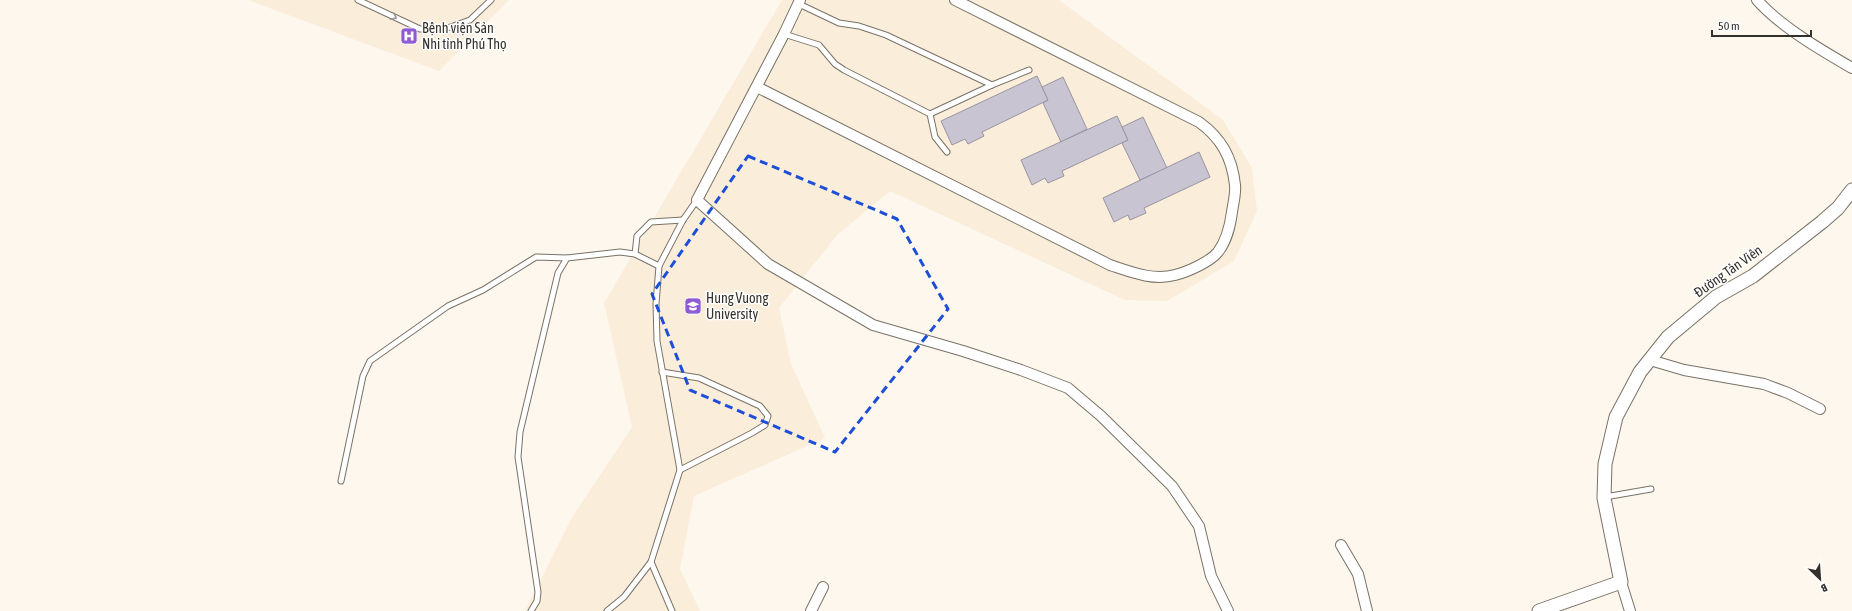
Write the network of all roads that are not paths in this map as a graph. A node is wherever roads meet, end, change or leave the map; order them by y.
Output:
1 (358, 0) edge
2 (491, 0) edge
3 (954, 0) edge
4 (1757, 0) edge
5 (798, 1) edge
6 (784, 34) junction
7 (1852, 68) edge
8 (1029, 70) dead end
9 (992, 85) junction
10 (757, 87) junction
11 (930, 114) junction
12 (947, 152) dead end
13 (1852, 190) edge
14 (697, 200) junction
15 (683, 220) junction
16 (635, 254) junction
17 (567, 258) junction
18 (659, 266) junction
19 (1650, 360) junction
20 (662, 372) junction
21 (1820, 409) dead end
22 (680, 470) junction
23 (341, 481) dead end
24 (1651, 490) dead end
25 (1604, 498) junction
26 (1341, 545) dead end
27 (651, 562) junction
28 (1621, 582) junction
29 (823, 587) dead end
30 (531, 611) edge
31 (607, 611) edge
32 (672, 611) edge
33 (811, 611) edge
34 (1228, 611) edge
35 (1367, 611) edge
36 (1539, 611) edge
37 (1630, 611) edge

1 -> 2 lane
3 - 10 street
4 - 7 street
5 - 6 street
5 - 9 lane
6 - 10 street
6 - 11 lane
8 - 9 lane
9 - 11 lane
10 - 14 street
11 - 12 lane
13 - 19 street, Đường Tản Viên
14 - 15 lane
14 - 34 street
15 - 16 lane
15 - 18 lane
16 - 17 lane
16 - 18 lane
17 - 23 lane
17 - 30 lane
18 - 20 lane
19 - 21 street
19 - 25 street, Đường Tản Viên
20 - 22 lane
20 - 22 lane
22 - 27 lane
24 - 25 lane
25 - 28 street, Đường Tản Viên
26 - 35 street
27 - 31 lane
27 - 32 lane
28 - 36 street
28 - 37 street
29 - 33 street

